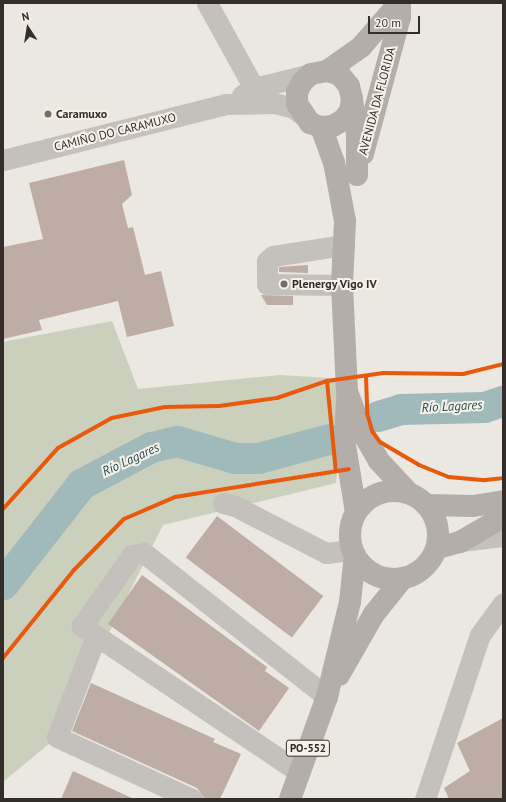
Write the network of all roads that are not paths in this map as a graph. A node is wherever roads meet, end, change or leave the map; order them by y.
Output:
1 (207, 3) edge
2 (400, 3) edge
3 (319, 73) junction
4 (254, 88) junction
5 (352, 100) junction
6 (226, 104) junction
7 (301, 114) junction
8 (321, 127) junction
9 (3, 160) edge
10 (357, 176) junction
11 (345, 221) junction
12 (344, 245) junction
13 (342, 285) junction
14 (347, 392) junction
15 (408, 492) junction
16 (503, 501) edge
17 (223, 503) dead end
18 (427, 505) junction
19 (356, 512) junction
20 (503, 517) edge
21 (503, 536) edge
22 (460, 542) junction
23 (436, 548) junction
24 (354, 552) junction
25 (403, 578) junction
26 (503, 603) edge
27 (96, 636) junction
28 (327, 697) junction
29 (299, 772) junction
30 (192, 799) edge
31 (290, 799) edge
32 (425, 799) edge

1 - 4 street
2 - 3 main road, AVENIDA DA FLORIDA
2 - 5 main road, AVENIDA DA FLORIDA
2 - 10 main road, AVENIDA DA FLORIDA
3 - 4 street, CAMIÑO DO CARAMUXO
3 - 5 main road
3 - 7 main road
4 - 6 street, CAMIÑO DO CARAMUXO
5 - 8 main road
5 - 10 main road, AVENIDA DA FLORIDA
6 - 7 street, CAMIÑO DO CARAMUXO
6 - 9 street, CAMIÑO DO CARAMUXO
7 - 8 main road
8 - 11 main road, AVENIDA DA FLORIDA
10 - 11 main road, AVENIDA DA FLORIDA
11 - 12 main road, AVENIDA DA FLORIDA
12 - 13 main road, AVENIDA DA FLORIDA
12 - 13 street
13 - 14 main road, AVENIDA DA FLORIDA
14 - 15 main road, AVENIDA DA FLORIDA
14 - 19 main road, AVENIDA DA FLORIDA
15 - 18 main road
15 - 19 main road
16 - 18 main road
17 - 24 street
18 - 23 main road
19 - 24 main road
20 - 22 main road
21 - 22 street
22 - 23 main road
23 - 25 main road
24 - 25 main road
24 - 28 main road
25 - 28 main road
26 - 32 street
27 - 28 street
27 - 29 street
27 - 30 street
28 - 29 main road, PO-552
29 - 31 main road, PO-552

